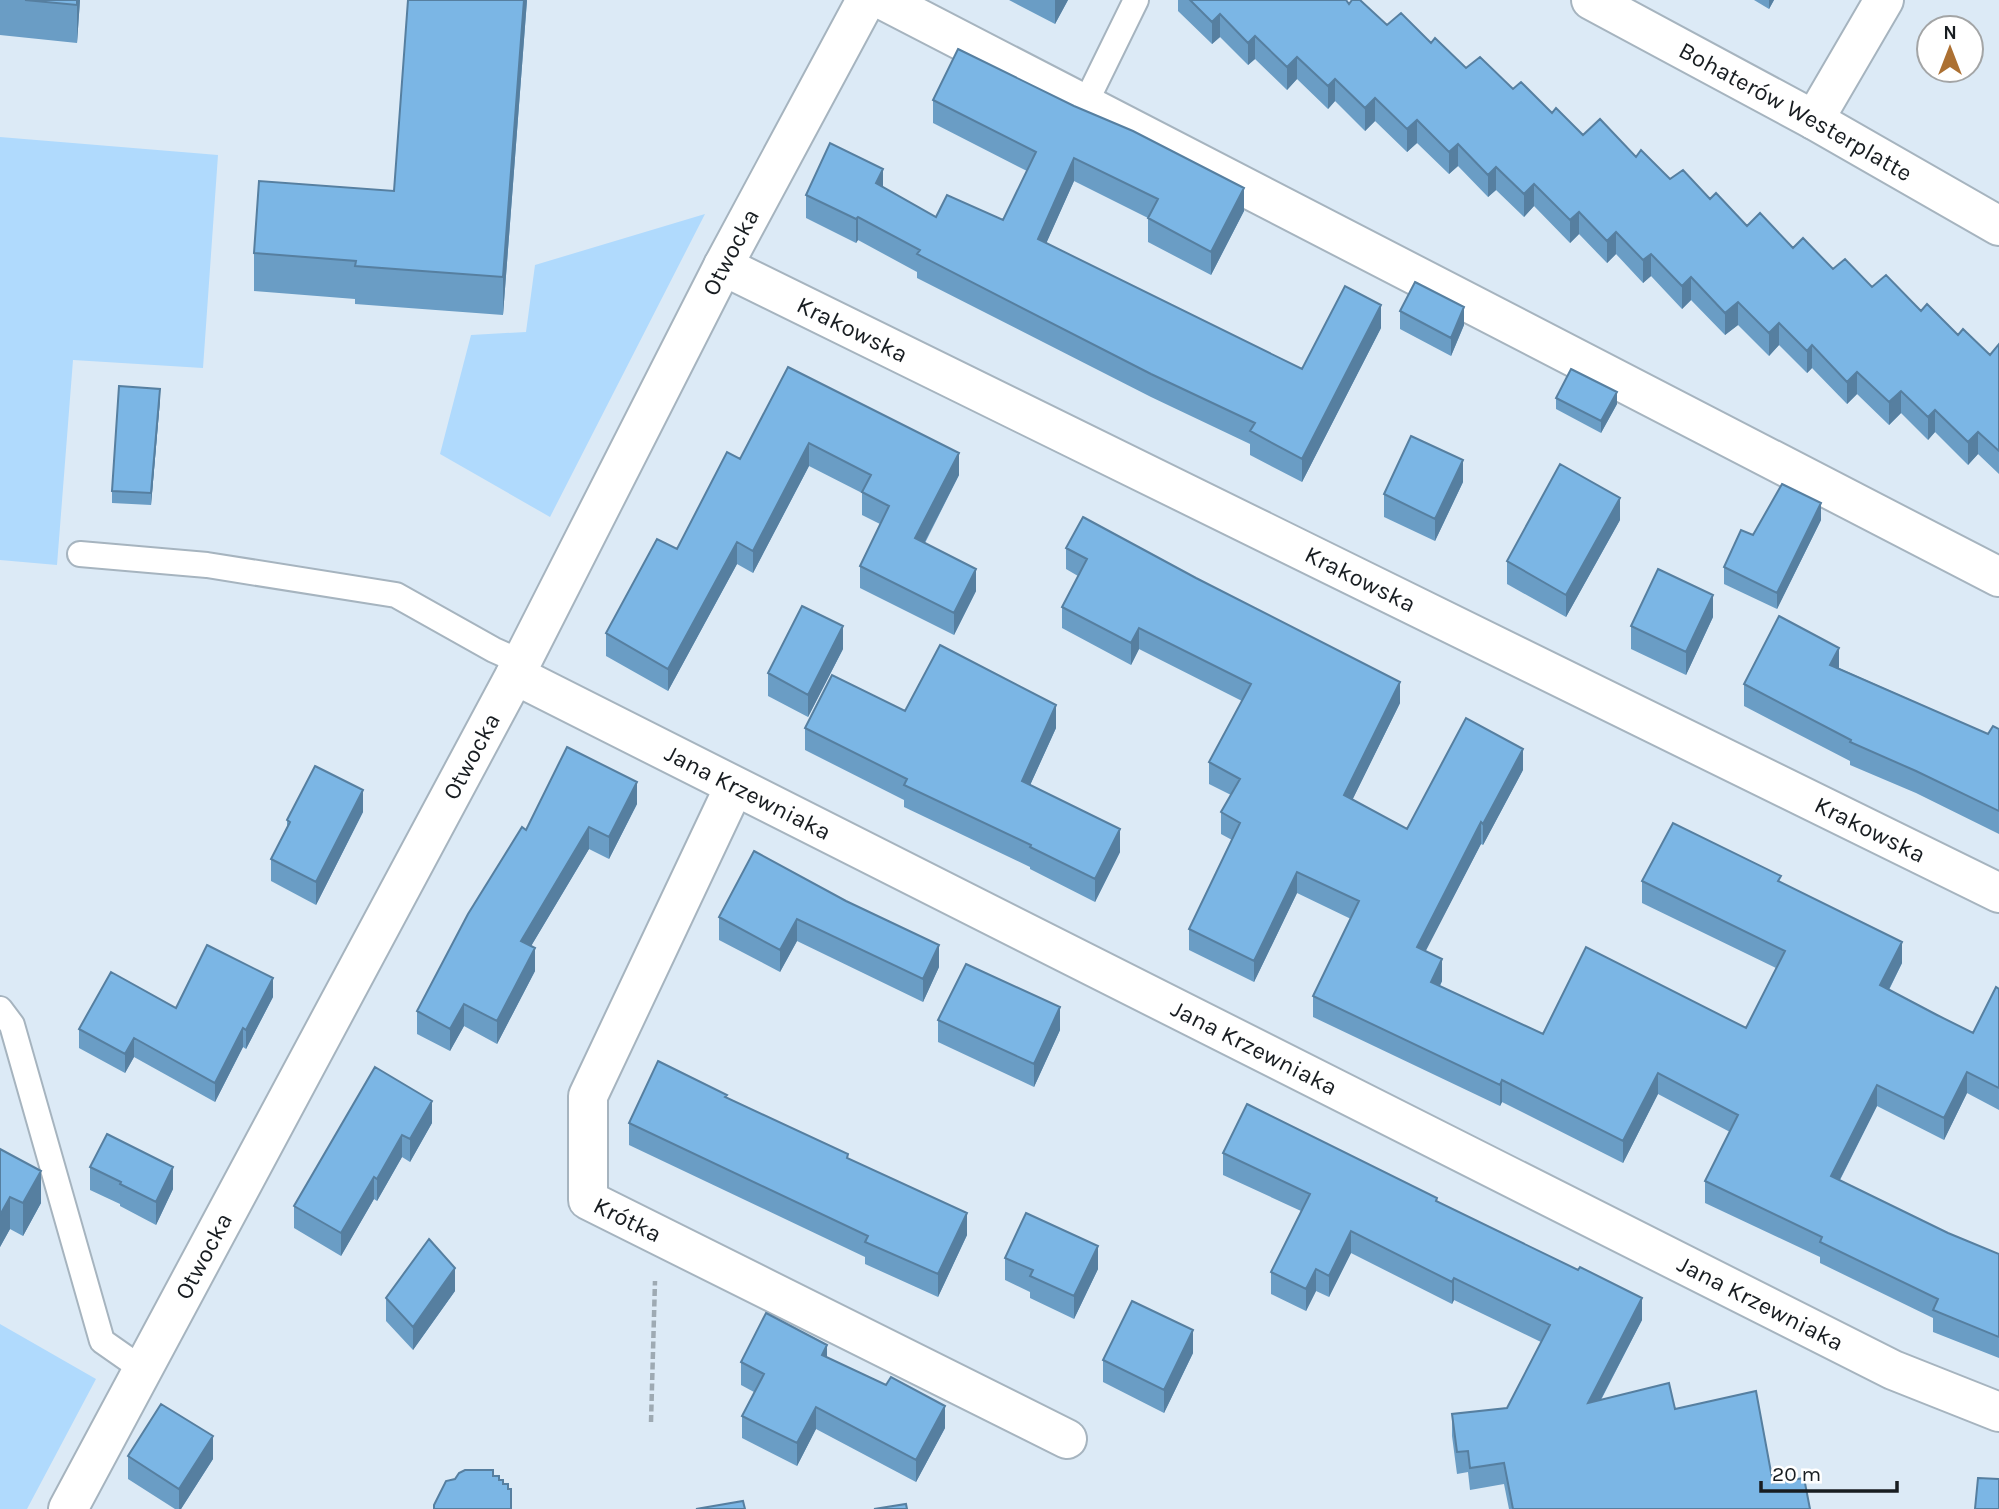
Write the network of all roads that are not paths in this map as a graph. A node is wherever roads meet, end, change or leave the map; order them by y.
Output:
1 (869, 0) edge
2 (1136, 0) edge
3 (1884, 0) edge
4 (1607, 4) edge
5 (1085, 104) junction
6 (1814, 120) junction
7 (1999, 226) edge
8 (723, 266) junction
9 (80, 554) dead end
10 (1999, 577) edge
11 (518, 668) junction
12 (734, 787) junction
13 (1999, 893) edge
14 (0, 1009) edge
15 (142, 1369) junction
16 (1999, 1412) edge
17 (1067, 1439) dead end
18 (68, 1509) edge

1 - 5 street
1 - 8 street, Otwocka
2 - 5 lane
3 - 6 street
4 - 6 street, Bohaterów Westerplatte
5 - 10 street
6 - 7 street, Bohaterów Westerplatte
8 - 11 street, Otwocka
8 - 13 street, Krakowska
9 - 11 lane
11 - 12 street, Jana Krzewniaka
11 - 15 street, Otwocka
12 - 16 street, Jana Krzewniaka
12 - 17 street, Krótka
14 - 15 lane
15 - 18 street, Otwocka

